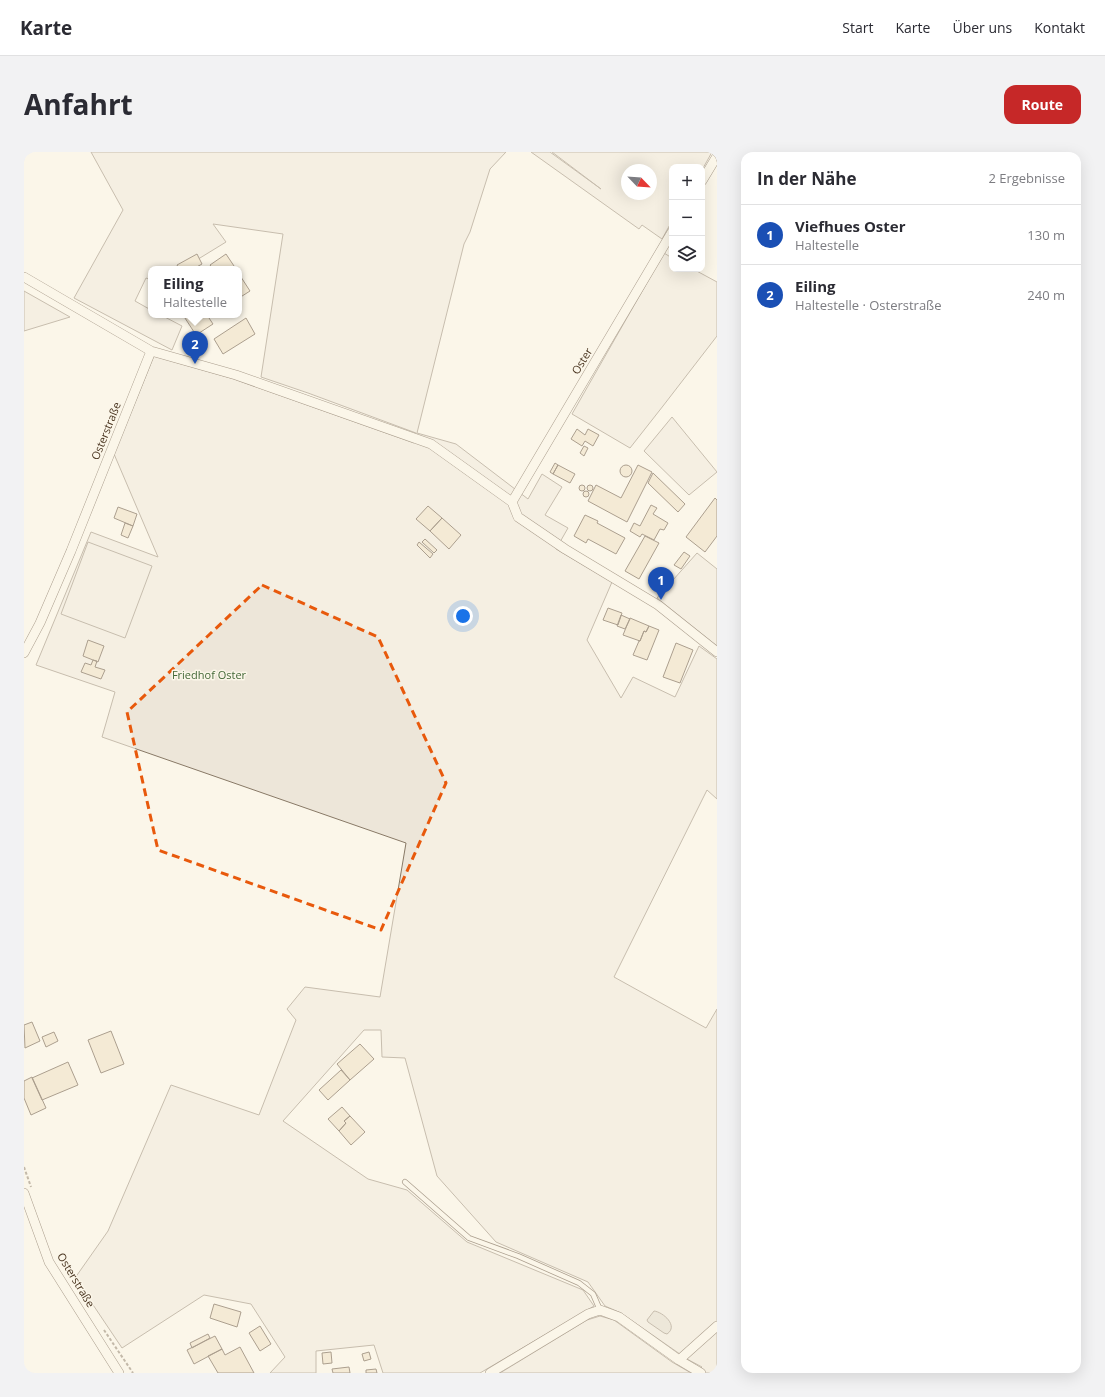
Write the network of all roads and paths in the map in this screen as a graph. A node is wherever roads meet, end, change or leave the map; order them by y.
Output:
1 (717, 156) edge
2 (705, 176) edge
3 (670, 236) edge
4 (24, 277) edge
5 (151, 351) junction
6 (512, 502) junction
7 (717, 652) edge
8 (24, 653) edge
9 (24, 1167) edge
10 (405, 1182) dead end
11 (28, 1191) edge
12 (600, 1310) junction
13 (717, 1326) edge
14 (103, 1328) dead end
15 (679, 1360) junction
16 (119, 1373) edge
17 (133, 1373) edge
18 (490, 1373) edge
19 (701, 1373) edge

1 - 2 street
3 - 6 street, Oster
4 - 5 street
5 - 6 street
5 - 8 street, Osterstraße
6 - 7 street
9 - 11 path
10 - 12 lane
11 - 16 street, Osterstraße
12 - 15 street
12 - 18 street
13 - 15 street
14 - 17 path
15 - 19 street

